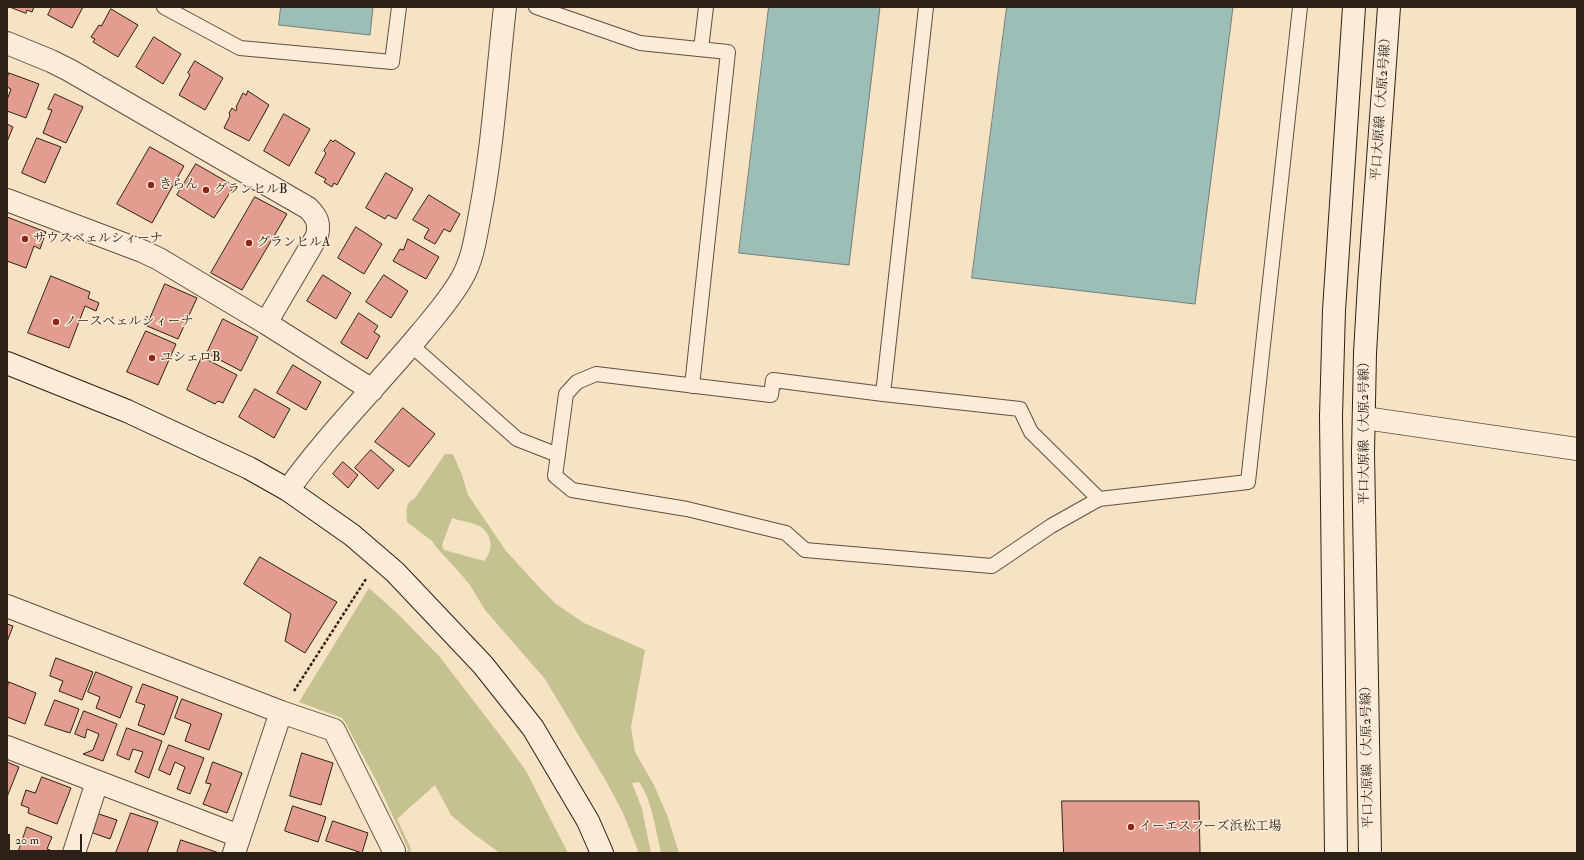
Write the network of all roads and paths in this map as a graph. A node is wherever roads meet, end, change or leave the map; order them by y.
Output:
1 (164, 7) edge
2 (399, 7) edge
3 (505, 7) edge
4 (536, 7) edge
5 (706, 7) edge
6 (926, 7) edge
7 (1300, 7) edge
8 (1354, 7) edge
9 (1390, 7) edge
10 (7, 43) edge
11 (701, 49) junction
12 (7, 200) edge
13 (266, 323) junction
14 (411, 346) junction
15 (7, 363) edge
16 (692, 386) junction
17 (372, 390) junction
18 (883, 394) junction
19 (1365, 418) junction
20 (1577, 449) edge
21 (558, 455) junction
22 (288, 490) junction
23 (1099, 499) junction
24 (366, 579) dead end
25 (7, 606) edge
26 (281, 712) junction
27 (7, 746) edge
28 (97, 782) junction
29 (237, 845) edge
30 (74, 853) edge
31 (393, 853) edge
32 (602, 853) edge
33 (1336, 853) edge
34 (1370, 853) edge

1 - 2 lane
3 - 14 street
4 - 11 lane
5 - 11 lane
6 - 18 lane
7 - 23 lane
8 - 33 street
9 - 19 street, 平口大原線（大原2号線）
10 - 13 street
11 - 16 lane
12 - 13 street
13 - 17 street
14 - 17 street
14 - 21 lane
15 - 22 street
16 - 18 lane
16 - 21 lane
17 - 22 street
18 - 23 lane
19 - 20 street
19 - 34 street, 平口大原線（大原2号線）
21 - 23 lane
22 - 32 street
24 - 26 path
25 - 26 street
26 - 29 street
26 - 31 street
27 - 28 street
28 - 29 street
28 - 30 street

